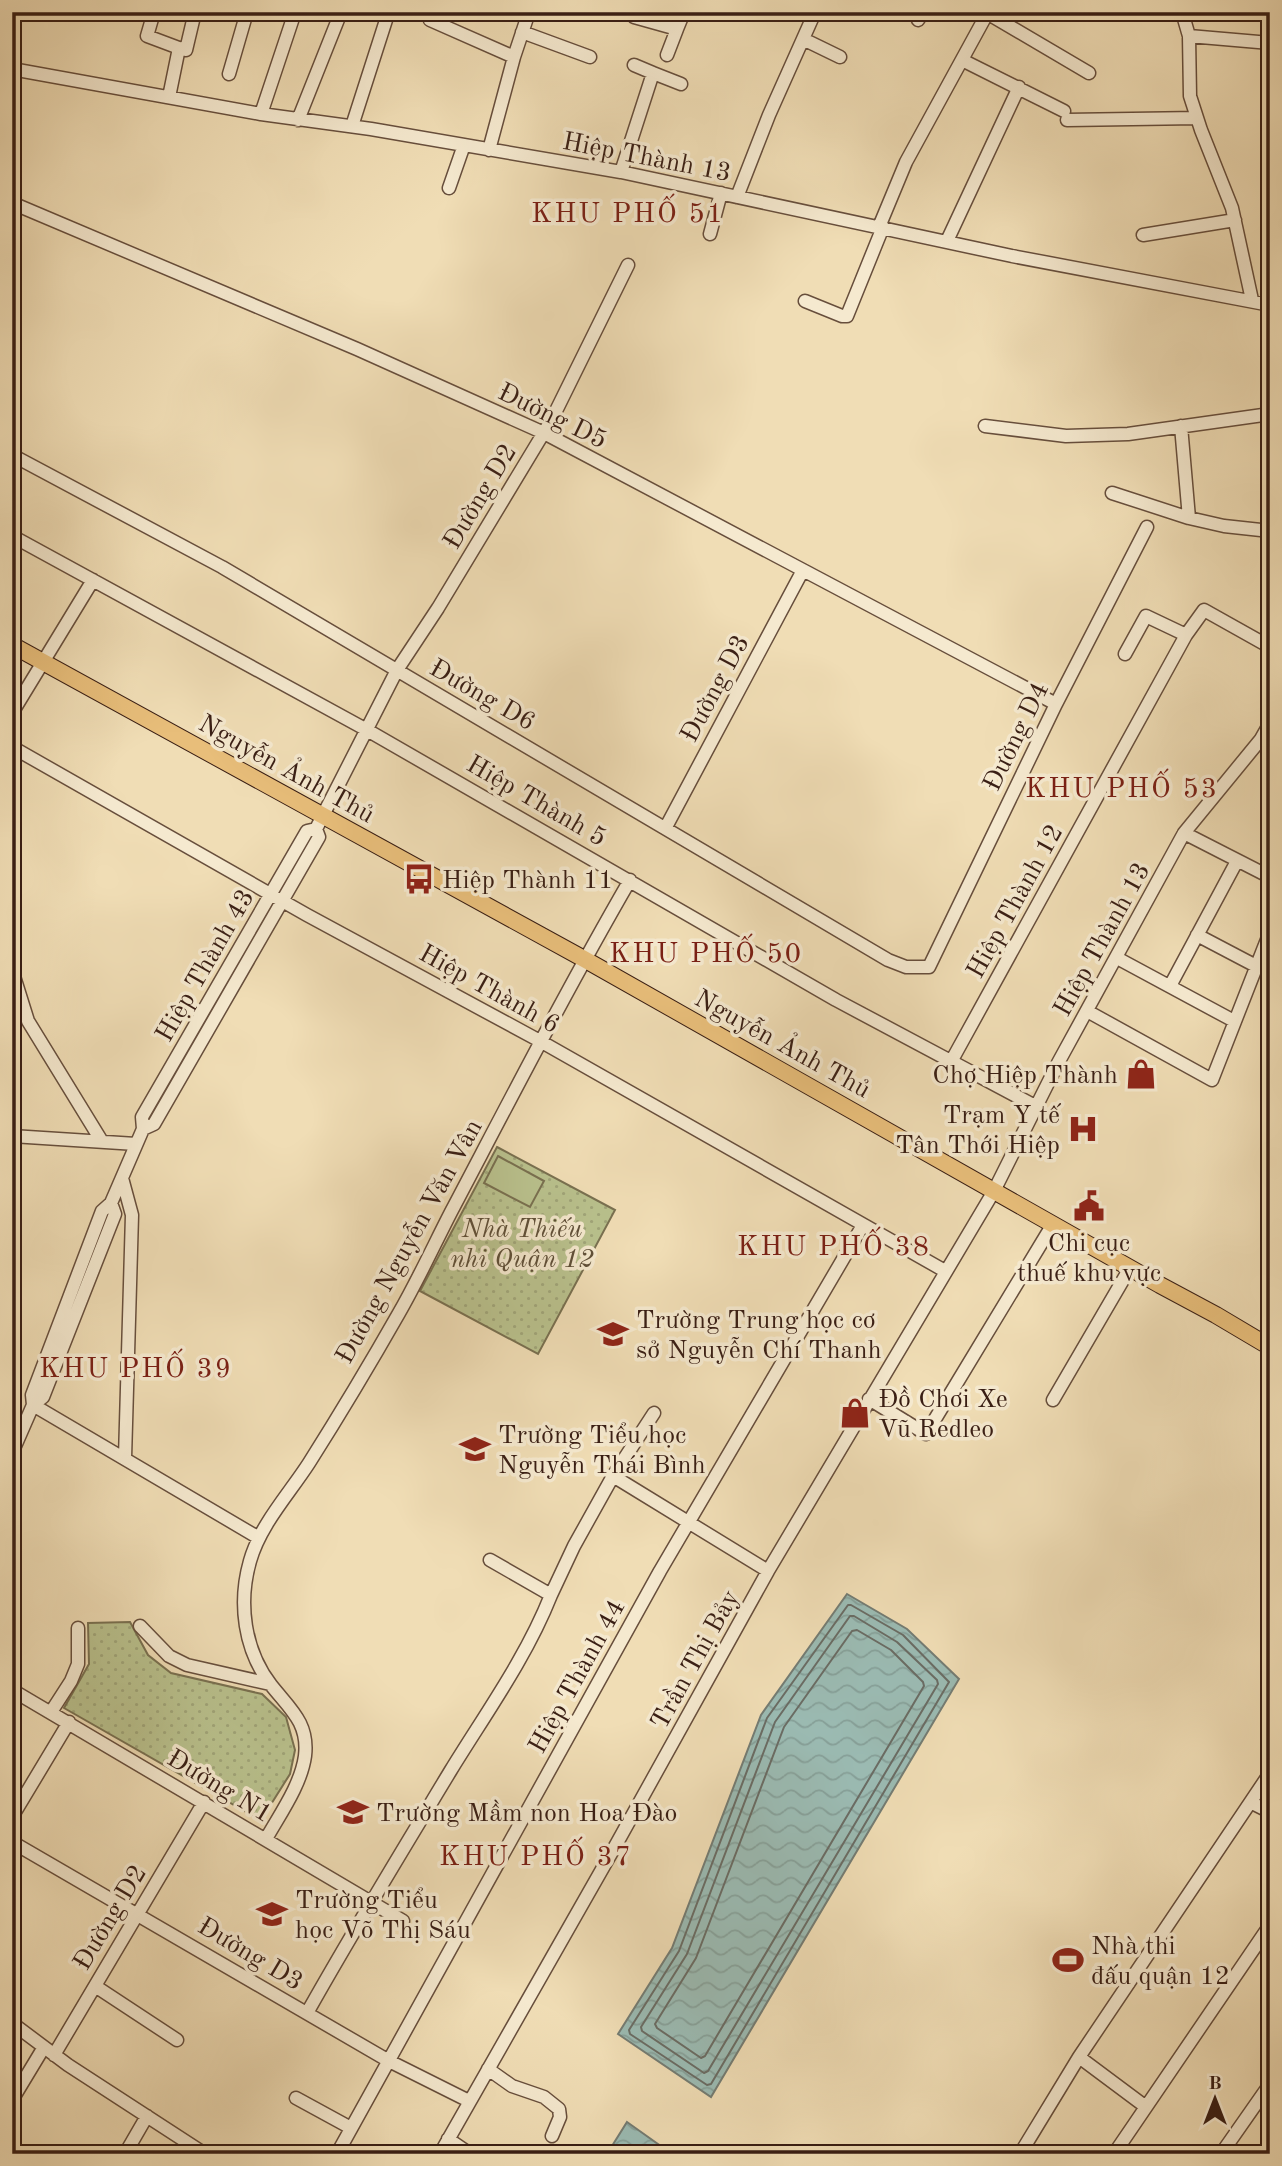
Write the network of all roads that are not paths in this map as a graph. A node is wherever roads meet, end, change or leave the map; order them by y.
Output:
1 (154, 12) edge
2 (195, 12) edge
3 (247, 12) edge
4 (295, 12) edge
5 (341, 12) edge
6 (432, 12) edge
7 (529, 12) edge
8 (684, 12) edge
9 (815, 12) edge
10 (1182, 12) edge
11 (988, 13) edge
12 (387, 17) dead end
13 (634, 17) dead end
14 (677, 29) junction
15 (522, 32) junction
16 (1189, 36) junction
17 (803, 39) junction
18 (1270, 43) edge
19 (179, 48) junction
20 (667, 55) dead end
21 (514, 57) junction
22 (590, 57) dead end
23 (840, 57) dead end
24 (962, 60) junction
25 (634, 65) dead end
26 (12, 69) edge
27 (653, 72) junction
28 (1089, 73) dead end
29 (229, 74) dead end
30 (681, 83) dead end
31 (1019, 88) junction
32 (169, 97) junction
33 (261, 114) junction
34 (1197, 118) junction
35 (298, 120) junction
36 (352, 127) junction
37 (464, 145) junction
38 (489, 150) junction
39 (621, 172) junction
40 (449, 188) dead end
41 (721, 193) junction
42 (737, 197) junction
43 (12, 202) edge
44 (1235, 220) junction
45 (881, 227) junction
46 (710, 234) dead end
47 (1143, 235) dead end
48 (947, 241) junction
49 (628, 265) dead end
50 (1252, 300) junction
51 (805, 302) dead end
52 (1270, 305) edge
53 (1270, 414) edge
54 (985, 426) dead end
55 (1181, 426) junction
56 (544, 433) junction
57 (12, 455) edge
58 (1112, 493) dead end
59 (1189, 518) junction
60 (1147, 527) dead end
61 (1270, 531) edge
62 (12, 537) edge
63 (803, 570) junction
64 (93, 580) junction
65 (1186, 635) junction
66 (12, 645) edge
67 (1270, 647) edge
68 (1125, 653) dead end
69 (44, 663) junction
70 (397, 670) junction
71 (1056, 704) junction
72 (12, 713) edge
73 (1269, 725) edge
74 (367, 730) junction
75 (12, 747) edge
76 (319, 823) junction
77 (666, 827) junction
78 (1184, 833) junction
79 (1237, 861) junction
80 (1270, 877) edge
81 (631, 880) junction
82 (277, 897) junction
83 (1270, 932) edge
84 (1197, 935) junction
85 (1117, 958) junction
86 (584, 959) junction
87 (1256, 966) junction
88 (929, 967) joint
89 (12, 970) edge
90 (1170, 986) junction
91 (1087, 1012) junction
92 (1234, 1021) junction
93 (540, 1041) junction
94 (952, 1060) junction
95 (1037, 1107) junction
96 (12, 1136) edge
97 (101, 1140) junction
98 (136, 1144) junction
99 (122, 1178) junction
100 (994, 1191) junction
101 (1053, 1224) junction
102 (863, 1225) junction
103 (1130, 1268) junction
104 (945, 1271) junction
105 (1270, 1347) edge
106 (869, 1399) junction
107 (1053, 1400) dead end
108 (33, 1405) junction
109 (653, 1413) dead end
110 (12, 1453) edge
111 (125, 1458) junction
112 (613, 1476) junction
113 (689, 1522) junction
114 (259, 1538) junction
115 (490, 1560) dead end
116 (768, 1571) junction
117 (551, 1595) junction
118 (140, 1626) dead end
119 (78, 1628) dead end
120 (270, 1684) junction
121 (12, 1690) edge
122 (51, 1712) junction
123 (68, 1722) junction
124 (1270, 1773) edge
125 (204, 1802) junction
126 (1252, 1803) junction
127 (1270, 1812) edge
128 (12, 1817) edge
129 (266, 1839) junction
130 (12, 1842) edge
131 (370, 1901) junction
132 (138, 1913) junction
133 (403, 1921) dead end
134 (1270, 1925) edge
135 (95, 1986) junction
136 (307, 2013) junction
137 (12, 2023) edge
138 (177, 2040) dead end
139 (49, 2051) junction
140 (1079, 2057) junction
141 (389, 2061) junction
142 (488, 2069) junction
143 (1270, 2084) edge
144 (296, 2098) dead end
145 (12, 2100) edge
146 (469, 2101) junction
147 (1146, 2107) junction
148 (147, 2116) junction
149 (351, 2128) junction
150 (552, 2136) dead end
151 (448, 2139) junction
152 (125, 2154) edge
153 (205, 2154) edge
154 (337, 2154) edge
155 (440, 2154) edge
156 (470, 2154) edge
157 (1020, 2154) edge
158 (1114, 2154) edge
159 (1221, 2154) edge

1 - 19 street
2 - 19 street
3 - 29 street
4 - 33 street
5 - 35 street
6 - 21 street
7 - 15 street
8 - 14 street
9 - 17 street
10 - 16 street
11 - 24 street
11 - 28 street
12 - 36 street
13 - 14 street
14 - 20 street
15 - 21 street
15 - 22 street
16 - 18 street
16 - 34 street
17 - 23 street
17 - 42 street
19 - 32 street
21 - 38 street
24 - 31 street
24 - 45 street
25 - 27 street
26 - 32 street, Hiệp Thành 13
27 - 30 street
27 - 39 street
31 - 34 street
31 - 48 street
32 - 33 street, Hiệp Thành 13
33 - 35 street, Hiệp Thành 13
34 - 44 street
35 - 36 street, Hiệp Thành 13
36 - 37 street, Hiệp Thành 13
37 - 38 street, Hiệp Thành 13
37 - 40 street
38 - 39 street, Hiệp Thành 13
39 - 41 street, Hiệp Thành 13
41 - 42 street, Hiệp Thành 13
41 - 46 street
42 - 45 street, Hiệp Thành 13
43 - 56 street, Đường D5
44 - 47 street
44 - 50 street
45 - 48 street, Hiệp Thành 13
45 - 51 street
48 - 50 street, Hiệp Thành 13
49 - 56 street, Đường D2
50 - 52 street, Hiệp Thành 13
53 - 55 street
54 - 55 street
55 - 59 street
56 - 63 street, Đường D5
56 - 70 street, Đường D2
57 - 70 street, Đường D6
58 - 59 street
59 - 61 street
60 - 71 street, Đường D4
62 - 64 street, Hiệp Thành 5
63 - 71 street, Đường D5
63 - 77 street, Đường D3
64 - 69 street
64 - 74 street, Hiệp Thành 5
65 - 67 street, Hiệp Thành 12
65 - 68 street
65 - 94 street, Hiệp Thành 12
66 - 69 main road, Nguyễn Ảnh Thủ
69 - 72 street
69 - 76 main road, Nguyễn Ảnh Thủ
70 - 74 street, Hiệp Thành 43
70 - 77 street, Đường D6
71 - 88 street, Đường D4
73 - 78 street, Hiệp Thành 13
74 - 76 street, Hiệp Thành 43
74 - 81 street, Hiệp Thành 5
75 - 82 street, Hiệp Thành 6
76 - 82 street, Hiệp Thành 43
76 - 86 main road, Nguyễn Ảnh Thủ
77 - 88 street, Đường D6
78 - 79 street
78 - 85 street, Hiệp Thành 13
79 - 80 street
79 - 84 street
81 - 86 street, Đường Nguyễn Văn Vân
81 - 94 street, Hiệp Thành 5
82 - 93 street, Hiệp Thành 6
82 - 98 street, Hiệp Thành 43
83 - 87 street
84 - 87 street
84 - 90 street
85 - 90 street
85 - 91 street, Hiệp Thành 13
86 - 93 street, Đường Nguyễn Văn Vân
86 - 100 main road, Nguyễn Ảnh Thủ
87 - 92 street
89 - 97 street
90 - 92 street
91 - 92 street
91 - 95 street, Hiệp Thành 13
93 - 102 street, Hiệp Thành 6
93 - 114 street, Đường Nguyễn Văn Vân
94 - 95 street, Hiệp Thành 5
95 - 100 street, Hiệp Thành 13
96 - 97 street
97 - 98 street
98 - 99 street, Hiệp Thành 43
99 - 108 street, Hiệp Thành 43
99 - 111 street
100 - 101 main road, Nguyễn Ảnh Thủ
100 - 104 street, Trần Thị Bảy
101 - 103 main road, Nguyễn Ảnh Thủ
101 - 106 street
102 - 104 street, Hiệp Thành 6
102 - 113 street, Hiệp Thành 44
103 - 105 main road, Nguyễn Ảnh Thủ
103 - 107 street
104 - 106 street, Trần Thị Bảy
106 - 116 street, Trần Thị Bảy
108 - 110 street, Hiệp Thành 43
108 - 111 street
109 - 112 street
111 - 114 street
112 - 113 street
112 - 117 street
113 - 116 street
113 - 141 street, Hiệp Thành 44
114 - 120 street, Đường Nguyễn Văn Vân
115 - 117 street
116 - 142 street, Trần Thị Bảy
117 - 131 street
118 - 120 street
119 - 122 street
120 - 129 street, Đường Nguyễn Văn Vân
121 - 122 street, Đường N1
122 - 123 street, Đường N1
123 - 125 street, Đường N1
123 - 128 street
124 - 126 street
125 - 129 street, Đường N1
125 - 132 street, Đường D2
126 - 127 street
126 - 140 street
129 - 131 street, Đường N1
130 - 132 street, Đường D3
131 - 133 street, Đường N1
131 - 136 street
132 - 135 street, Đường D2
132 - 136 street, Đường D3
134 - 147 street
135 - 138 street
135 - 139 street, Đường D2
136 - 141 street, Đường D3
137 - 139 street
139 - 145 street, Đường D2
139 - 148 street
140 - 147 street
140 - 157 street
141 - 146 street, Đường D3
141 - 149 street, Hiệp Thành 44
142 - 146 street, Trần Thị Bảy
142 - 150 street
143 - 159 street
144 - 149 street
146 - 151 street, Trần Thị Bảy
147 - 158 street
148 - 152 street
148 - 153 street
149 - 154 street, Hiệp Thành 44
151 - 155 street, Trần Thị Bảy
151 - 156 street

